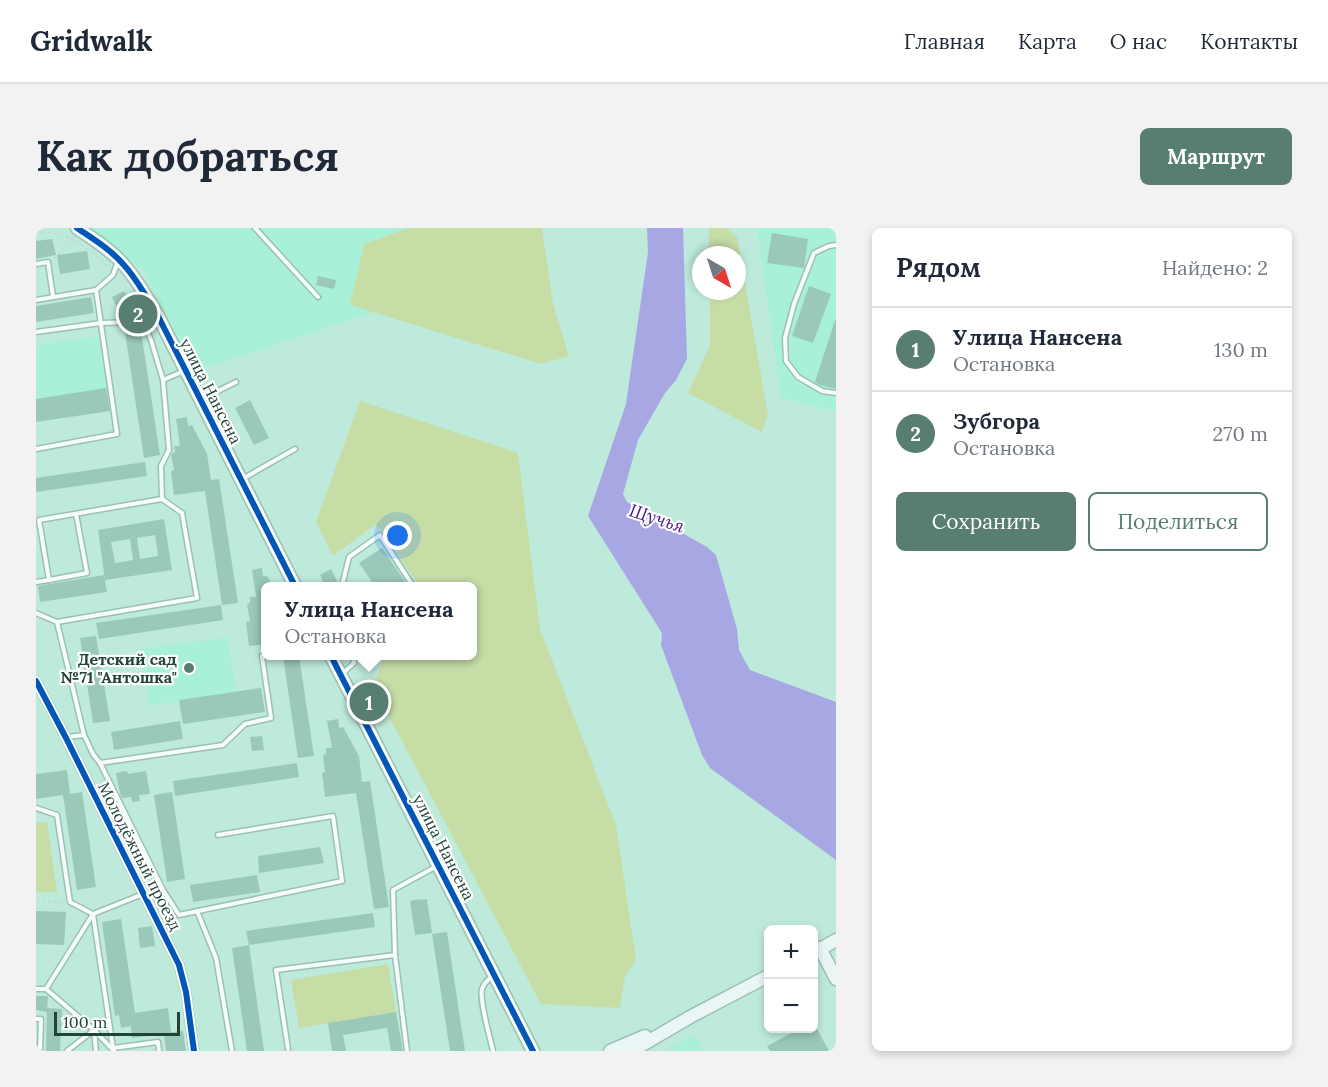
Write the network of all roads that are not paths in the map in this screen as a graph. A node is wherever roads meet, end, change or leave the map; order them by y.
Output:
1 (255, 228) edge
2 (74, 231) edge
3 (836, 245) edge
4 (36, 264) edge
5 (116, 266) junction
6 (96, 290) junction
7 (53, 297) junction
8 (318, 297) dead end
9 (36, 300) edge
10 (101, 323) junction
11 (36, 332) edge
12 (186, 371) junction
13 (163, 380) junction
14 (236, 382) dead end
15 (836, 393) edge
16 (200, 400) junction
17 (36, 449) edge
18 (296, 449) dead end
19 (241, 479) junction
20 (162, 499) junction
21 (76, 514) junction
22 (49, 580) junction
23 (36, 582) edge
24 (293, 582) edge
25 (343, 582) edge
26 (410, 582) edge
27 (36, 614) edge
28 (57, 622) junction
29 (263, 660) edge
30 (333, 660) edge
31 (354, 660) edge
32 (341, 675) junction
33 (36, 681) edge
34 (84, 735) junction
35 (66, 738) junction
36 (100, 763) junction
37 (36, 808) edge
38 (218, 836) dead end
39 (438, 866) junction
40 (163, 890) junction
41 (143, 894) junction
42 (197, 911) junction
43 (93, 914) junction
44 (836, 940) edge
45 (818, 949) edge
46 (818, 952) edge
47 (394, 955) junction
48 (495, 975) junction
49 (764, 978) edge
50 (836, 979) edge
51 (36, 989) edge
52 (46, 989) junction
53 (690, 1017) junction
54 (36, 1018) edge
55 (94, 1030) junction
56 (36, 1049) edge
57 (288, 1049) dead end
58 (113, 1050) edge
59 (67, 1051) edge
60 (96, 1051) edge
61 (159, 1051) edge
62 (194, 1051) edge
63 (232, 1051) edge
64 (407, 1051) edge
65 (493, 1051) edge
66 (533, 1051) edge
67 (610, 1051) edge
68 (632, 1051) edge

1 - 8 lane
2 - 5 street, улица Нансена
3 - 15 lane
4 - 7 lane
5 - 6 lane
5 - 12 street, улица Нансена
6 - 7 lane
6 - 10 lane
7 - 9 lane
10 - 11 lane
10 - 13 lane
10 - 17 lane
12 - 13 lane
12 - 16 street, улица Нансена
13 - 20 lane
14 - 16 lane
16 - 19 street, улица Нансена
18 - 19 lane
19 - 24 street, улица Нансена
20 - 21 lane
20 - 28 lane
21 - 22 lane
21 - 22 lane
22 - 23 lane
25 - 26 lane
27 - 28 lane
28 - 34 lane
29 - 36 lane
30 - 32 street, улица Нансена
31 - 32 lane
32 - 39 street, улица Нансена
33 - 35 street, Молодёжный проезд
34 - 35 lane
34 - 36 lane
35 - 41 street, Молодёжный проезд
36 - 40 lane
37 - 43 lane
38 - 42 lane
39 - 47 lane
39 - 48 street, улица Нансена
40 - 41 lane
40 - 42 lane
41 - 43 lane
41 - 62 street, Молодёжный проезд
42 - 63 lane
43 - 52 lane
43 - 58 lane
44 - 45 street
46 - 50 street
47 - 57 lane
47 - 64 lane
48 - 65 lane
48 - 66 street, улица Нансена
49 - 53 street
51 - 52 lane
52 - 55 lane
53 - 67 street
53 - 68 street
54 - 56 lane
55 - 58 lane
55 - 59 lane
55 - 60 lane
58 - 61 lane

